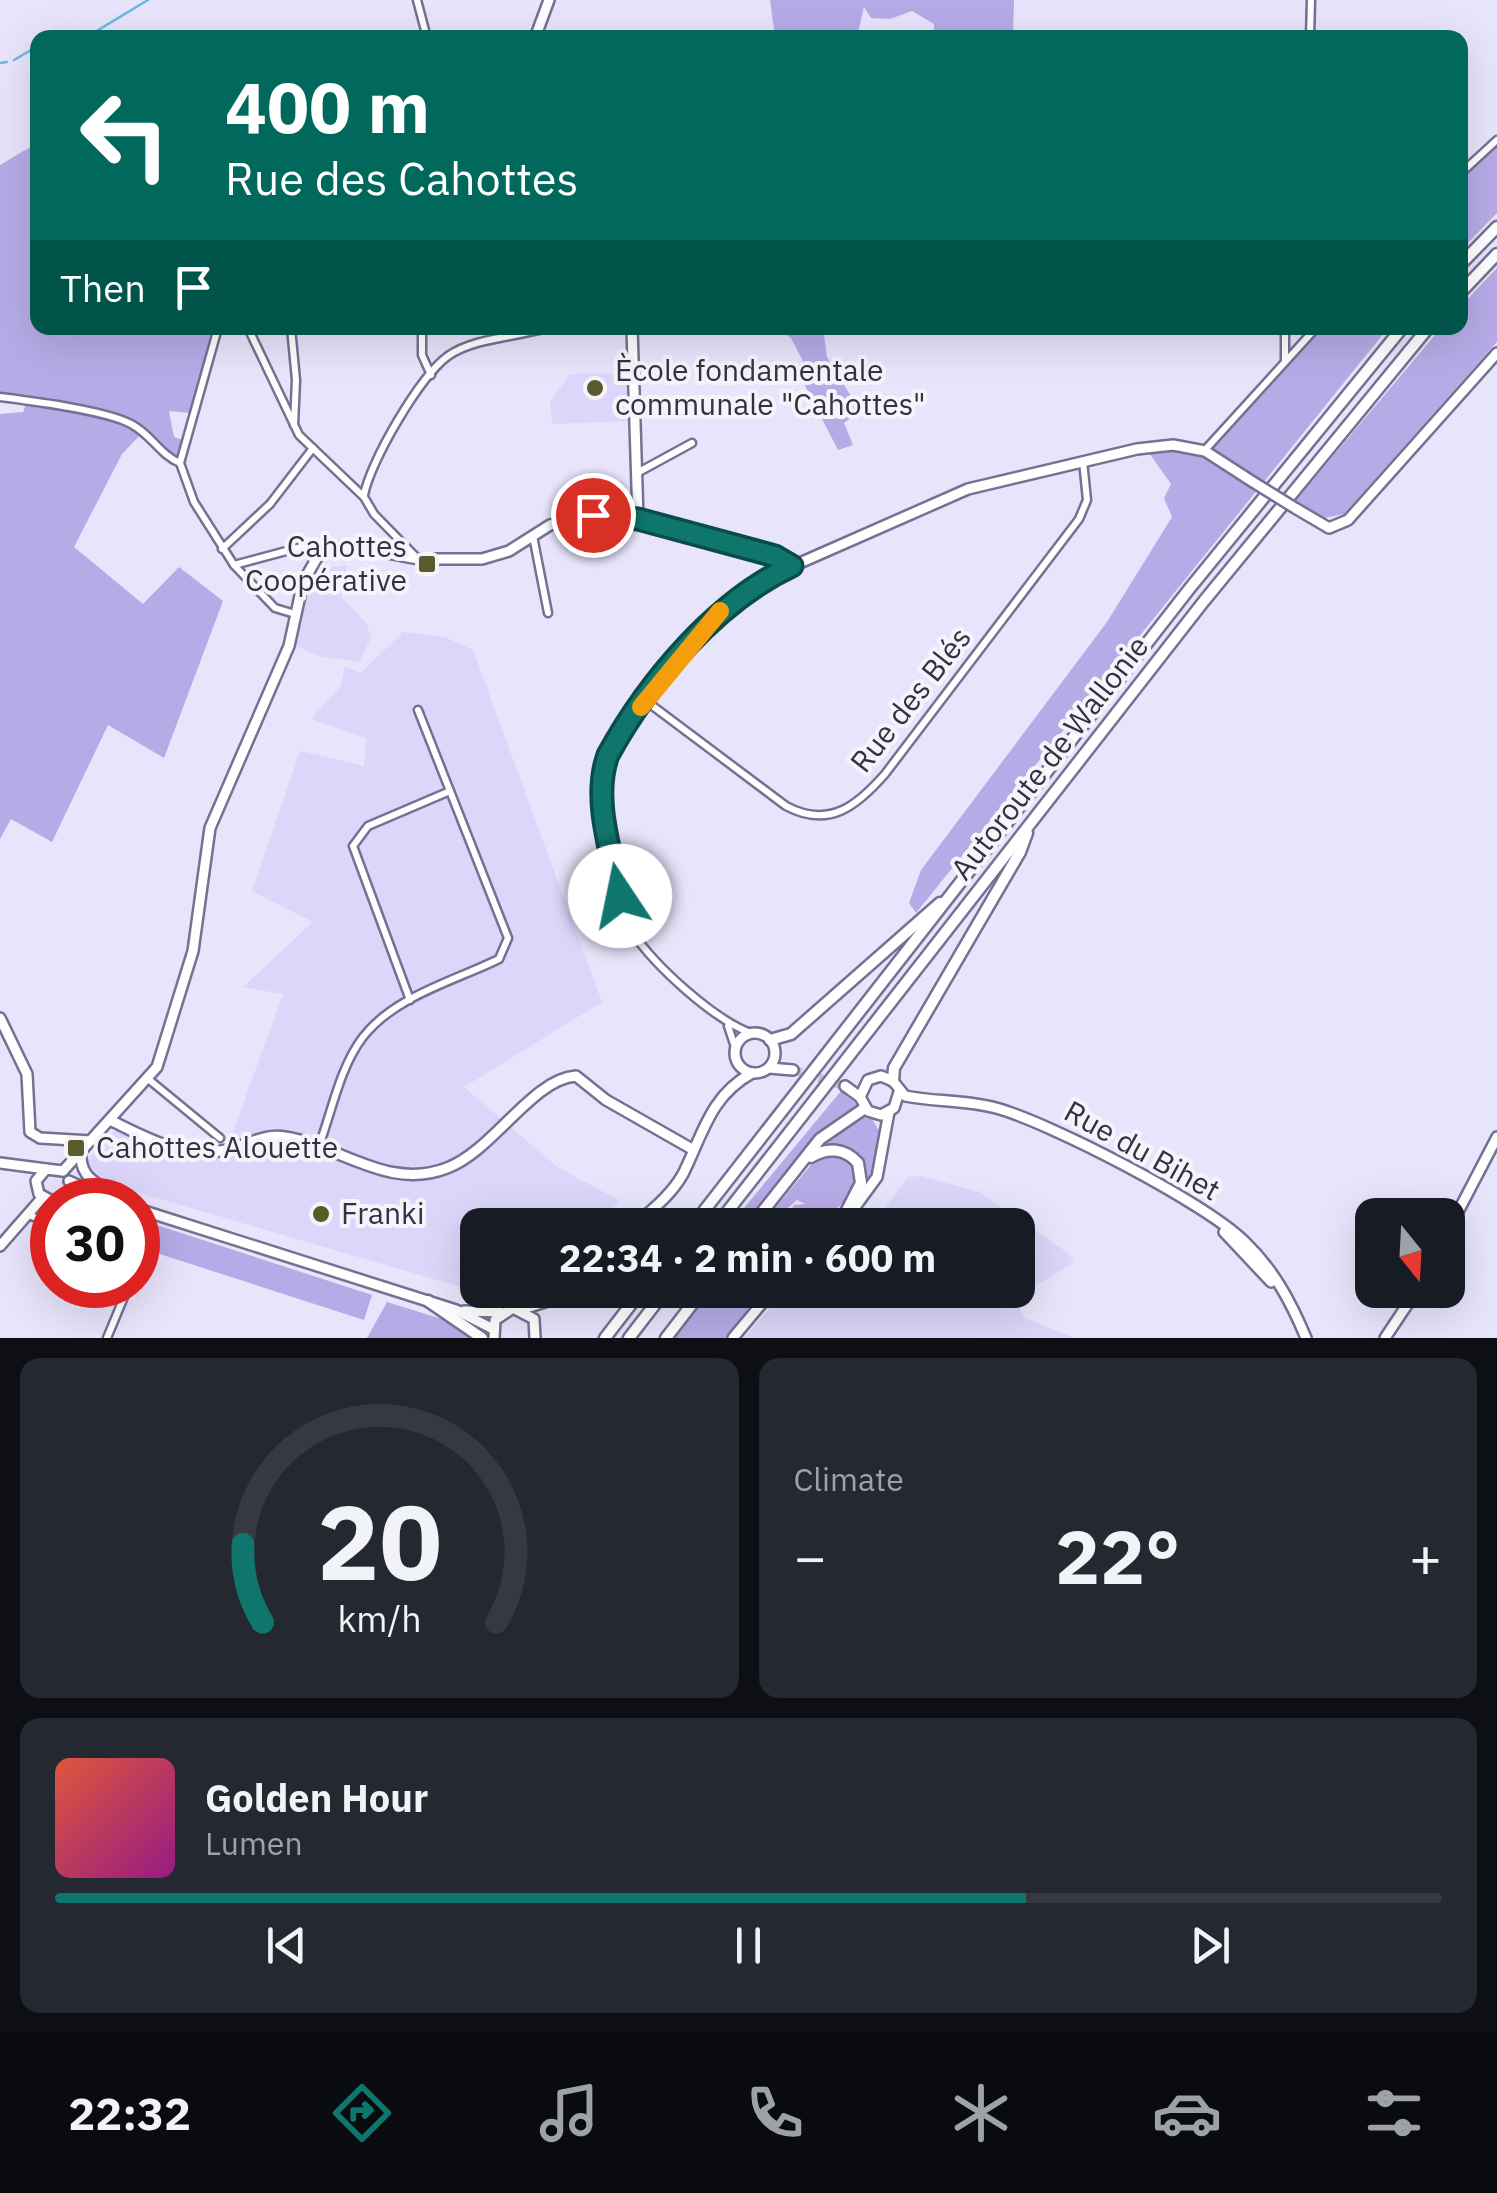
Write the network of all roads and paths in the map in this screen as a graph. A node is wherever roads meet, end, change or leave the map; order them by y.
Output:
1 (417, 0) edge
2 (549, 0) edge
3 (1311, 0) edge
4 (425, 30) edge
5 (538, 30) edge
6 (1310, 30) edge
7 (1497, 140) edge
8 (1468, 167) edge
9 (1497, 228) edge
10 (1497, 254) edge
11 (1468, 257) edge
12 (1468, 285) edge
13 (216, 335) edge
14 (251, 335) edge
15 (292, 335) edge
16 (422, 335) edge
17 (520, 335) edge
18 (632, 335) edge
19 (1285, 335) edge
20 (1309, 335) edge
21 (1396, 335) edge
22 (1422, 335) edge
23 (1497, 353) edge
24 (1285, 361) junction
25 (430, 375) junction
26 (0, 397) edge
27 (294, 426) junction
28 (692, 443) dead end
29 (313, 448) junction
30 (1204, 452) junction
31 (1083, 460) junction
32 (180, 462) junction
33 (637, 474) junction
34 (364, 496) junction
35 (638, 519) junction
36 (532, 535) junction
37 (222, 549) junction
38 (318, 554) junction
39 (418, 560) junction
40 (234, 564) junction
41 (792, 566) junction
42 (549, 612) dead end
43 (295, 614) junction
44 (646, 701) junction
45 (418, 710) dead end
46 (450, 791) junction
47 (1030, 824) junction
48 (949, 897) junction
49 (410, 1000) junction
50 (0, 1018) edge
51 (727, 1025) junction
52 (752, 1034) junction
53 (770, 1040) junction
54 (736, 1050) junction
55 (774, 1057) junction
56 (738, 1062) junction
57 (769, 1068) junction
58 (752, 1072) junction
59 (147, 1078) junction
60 (736, 1082) junction
61 (863, 1085) junction
62 (896, 1092) junction
63 (866, 1106) junction
64 (889, 1112) junction
65 (110, 1120) junction
66 (884, 1131) junction
67 (220, 1138) dead end
68 (1497, 1138) edge
69 (90, 1141) junction
70 (319, 1148) junction
71 (692, 1149) junction
72 (81, 1152) junction
73 (0, 1163) edge
74 (12, 1166) junction
75 (798, 1167) junction
76 (46, 1169) junction
77 (66, 1176) junction
78 (40, 1178) edge
79 (70, 1178) edge
80 (87, 1178) edge
81 (30, 1180) edge
82 (1465, 1198) edge
83 (654, 1208) edge
84 (706, 1208) edge
85 (730, 1208) edge
86 (765, 1208) edge
87 (848, 1208) edge
88 (853, 1208) edge
89 (30, 1213) edge
90 (27, 1215) junction
91 (30, 1216) edge
92 (160, 1216) edge
93 (0, 1246) edge
94 (428, 1301) junction
95 (119, 1308) edge
96 (528, 1308) edge
97 (542, 1308) edge
98 (628, 1308) edge
99 (652, 1308) edge
100 (690, 1308) edge
101 (757, 1308) edge
102 (1405, 1308) edge
103 (456, 1310) junction
104 (523, 1310) junction
105 (501, 1312) junction
106 (535, 1322) junction
107 (494, 1334) edge
108 (107, 1338) edge
109 (482, 1338) edge
110 (535, 1338) edge
111 (604, 1338) edge
112 (629, 1338) edge
113 (666, 1338) edge
114 (733, 1338) edge
115 (1303, 1338) edge
116 (1385, 1338) edge

1 - 4 street
2 - 5 street
3 - 6 street
7 - 8 street
9 - 11 highway
10 - 12 highway
13 - 32 street
14 - 27 street
15 - 27 street
16 - 25 street
17 - 25 street
18 - 33 street
19 - 24 street
20 - 24 street
21 - 48 highway, Autoroute de Wallonie
22 - 47 highway, Autoroute de Wallonie
23 - 30 street, bridge
24 - 30 street
25 - 34 street
26 - 32 street
27 - 29 street
28 - 33 street
29 - 34 street
29 - 37 street
30 - 31 street
31 - 41 street
31 - 44 street, Rue des Blés
32 - 37 street
33 - 35 street
34 - 39 street
35 - 36 street
35 - 41 street
36 - 39 street
36 - 42 street
37 - 40 street
38 - 39 street
38 - 40 street
38 - 43 street
40 - 43 street
41 - 44 street
43 - 59 street
44 - 51 street
45 - 46 street
46 - 49 street
46 - 49 street
47 - 62 highway
47 - 85 highway, Autoroute de Wallonie
48 - 53 highway
48 - 84 highway, Autoroute de Wallonie
49 - 70 street
50 - 69 street
51 - 52 street
51 - 54 street
52 - 53 street
52 - 54 street
53 - 55 street
54 - 56 street
55 - 57 street
55 - 57 street
56 - 58 street
56 - 60 street
57 - 58 street
58 - 60 street
59 - 65 street
59 - 67 street
60 - 71 street
61 - 62 street, Rue du Bihet
61 - 63 street
61 - 63 street
62 - 64 street
62 - 115 street, Rue du Bihet
63 - 64 street
63 - 66 street
63 - 75 highway
64 - 66 street
65 - 69 street
65 - 70 street
66 - 88 street
68 - 82 street
69 - 72 street
70 - 71 street
71 - 83 street
72 - 77 street
72 - 80 street
73 - 74 street
74 - 76 street
74 - 81 street
75 - 86 highway
75 - 87 highway
76 - 77 street
76 - 78 street
77 - 79 street
89 - 90 street
90 - 91 street
90 - 93 street
92 - 94 street
94 - 103 street
94 - 109 highway
95 - 108 street
96 - 104 street
97 - 106 street
98 - 111 highway
99 - 112 highway
100 - 113 highway
101 - 114 street
102 - 116 street
103 - 105 street
103 - 107 street
104 - 105 street
104 - 106 street
105 - 107 street
106 - 110 street

